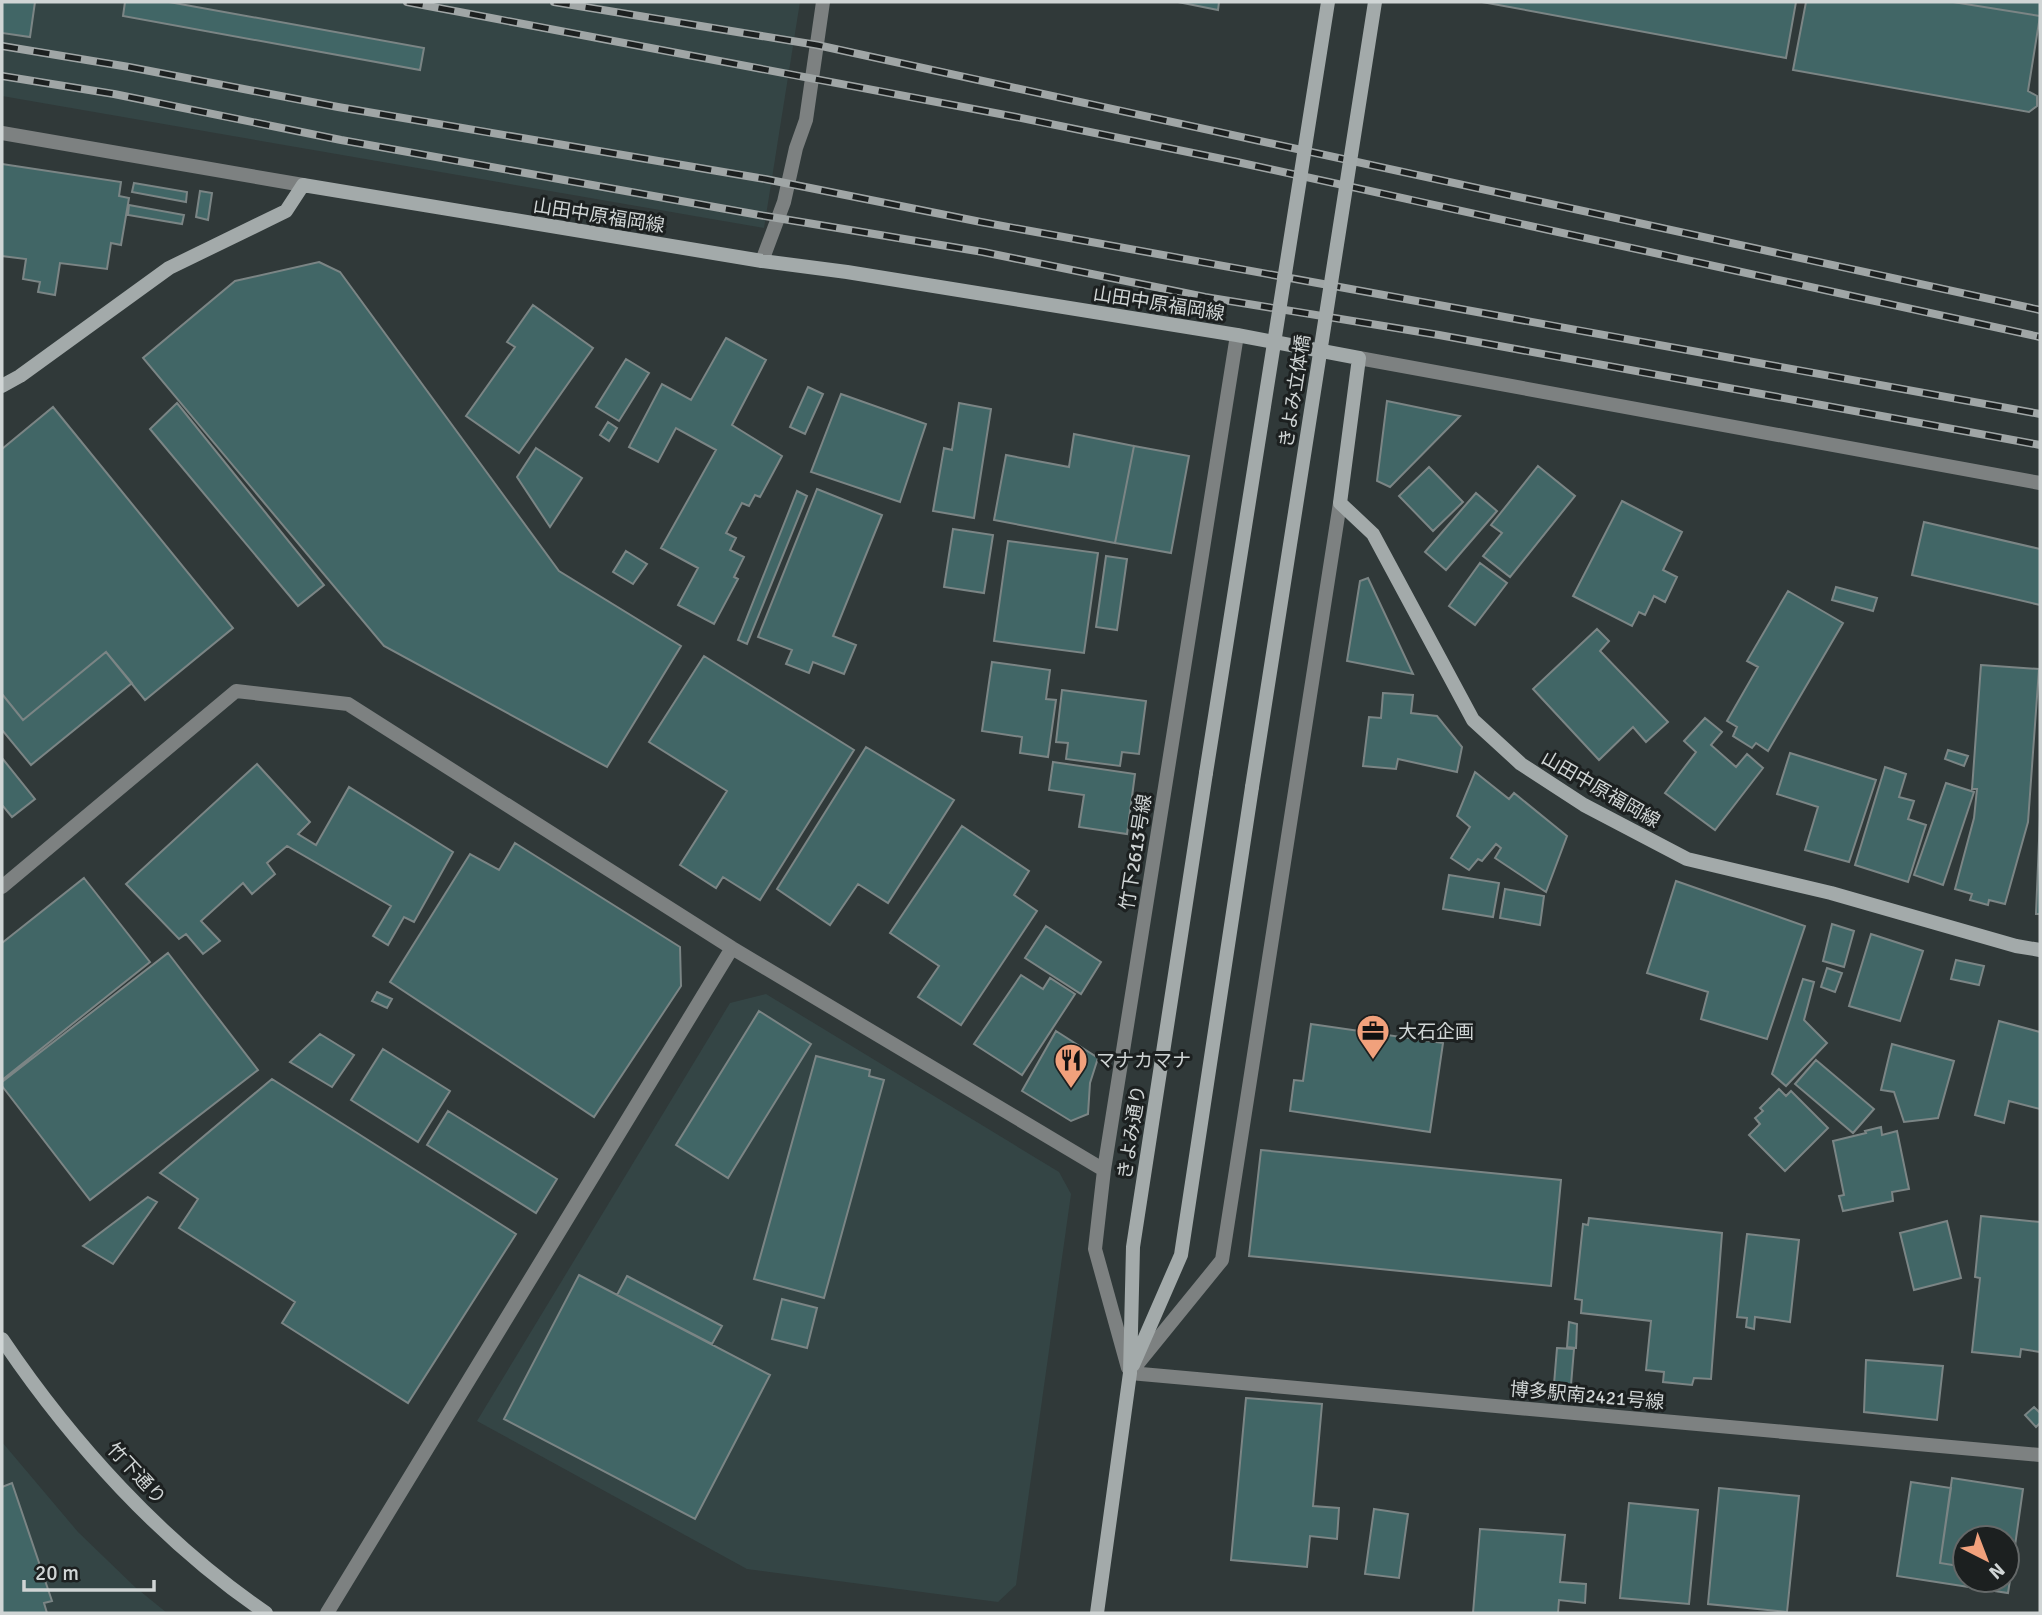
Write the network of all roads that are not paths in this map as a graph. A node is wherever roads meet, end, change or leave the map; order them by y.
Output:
1 (823, 2) edge
2 (1328, 2) edge
3 (1375, 2) edge
4 (2, 133) edge
5 (303, 185) junction
6 (762, 261) junction
7 (1237, 335) junction
8 (1359, 358) junction
9 (2, 386) edge
10 (2040, 483) edge
11 (1340, 503) junction
12 (1206, 773) joint
13 (1252, 787) joint
14 (2, 887) edge
15 (732, 948) junction
16 (2040, 950) edge
17 (1104, 1170) junction
18 (2, 1339) edge
19 (1130, 1373) junction
20 (2040, 1455) edge
21 (266, 1613) edge
22 (327, 1613) edge
23 (1097, 1613) edge

1 - 6 street
2 - 12 street, きよみ立体橋, bridge
3 - 13 street, きよみ立体橋, bridge
4 - 5 street
5 - 6 street, 山田中原福岡線
5 - 9 street
6 - 7 street, 山田中原福岡線
7 - 8 street, 山田中原福岡線
7 - 17 street, 竹下2613号線
8 - 10 street
8 - 11 street
11 - 16 street, 山田中原福岡線
11 - 19 street
12 - 19 street, きよみ通り
13 - 19 street, きよみ通り
14 - 15 street
15 - 17 street
15 - 22 street
17 - 19 street, 竹下2613号線
18 - 21 street, 竹下通り
19 - 20 street, 博多駅南2421号線
19 - 23 street, きよみ通り

